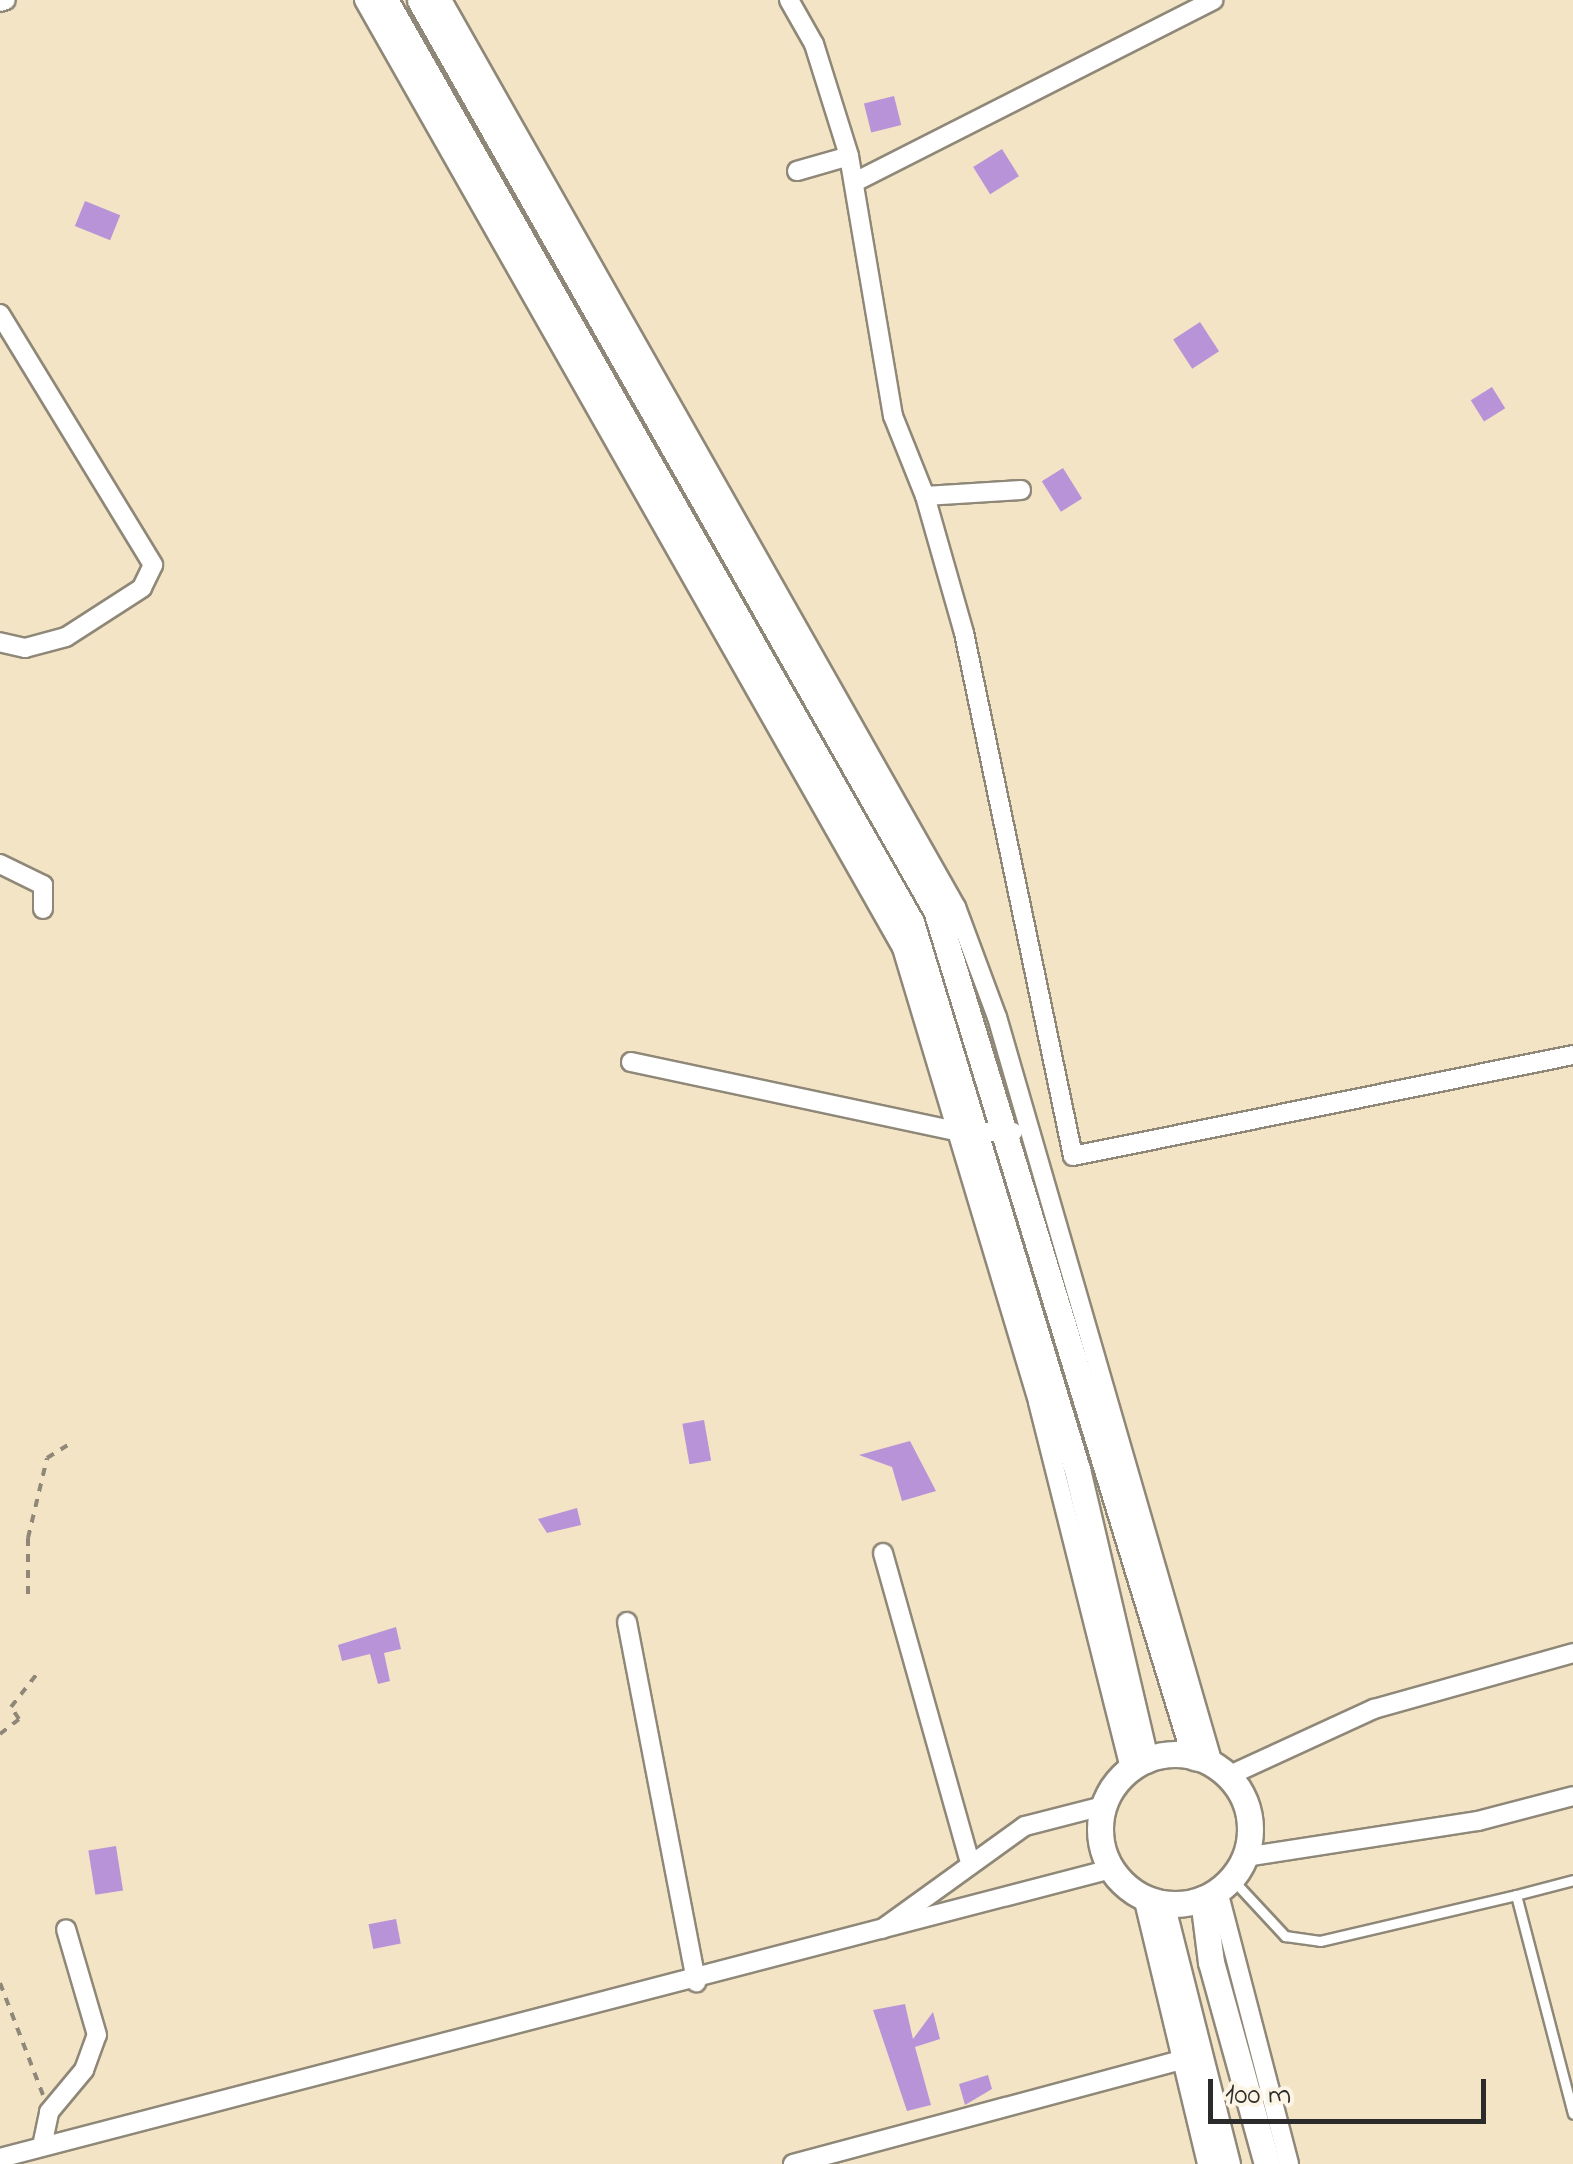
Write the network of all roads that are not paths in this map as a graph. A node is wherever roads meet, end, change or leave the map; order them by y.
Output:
1 (364, 0) edge
2 (385, 0) edge
3 (420, 0) edge
4 (442, 0) edge
5 (789, 0) edge
6 (1213, 0) edge
7 (849, 156) junction
8 (797, 171) dead end
9 (855, 182) junction
10 (0, 314) edge
11 (1021, 490) dead end
12 (925, 496) junction
13 (0, 642) edge
14 (0, 864) edge
15 (43, 909) dead end
16 (1573, 1055) edge
17 (631, 1062) dead end
18 (1021, 1131) junction
19 (971, 1134) junction
20 (884, 1553) dead end
21 (627, 1622) dead end
22 (1573, 1653) edge
23 (1137, 1764) junction
24 (1212, 1766) junction
25 (1573, 1796) edge
26 (1103, 1806) junction
27 (969, 1858) junction
28 (1111, 1869) junction
29 (1573, 1880) edge
30 (1224, 1882) junction
31 (1516, 1894) junction
32 (1152, 1900) junction
33 (66, 1929) dead end
34 (878, 1933) junction
35 (696, 1982) junction
36 (1178, 2060) junction
37 (1573, 2114) edge
38 (42, 2146) junction
39 (4, 2158) edge
40 (794, 2164) edge
41 (1207, 2164) edge
42 (1227, 2164) edge
43 (1267, 2164) edge
44 (1288, 2164) edge

1 - 19 street
2 - 19 main road
3 - 18 main road
4 - 18 street
5 - 7 street
6 - 9 street
7 - 8 street
7 - 9 street
9 - 12 street
10 - 13 street
11 - 12 street
12 - 16 street
14 - 15 street
17 - 19 street
18 - 19 street
18 - 24 main road
19 - 23 main road
20 - 27 street
21 - 35 street
22 - 24 street
23 - 24 main road
23 - 26 main road
24 - 30 main road
25 - 30 street
26 - 27 street
26 - 28 main road
27 - 34 street
28 - 32 main road
28 - 34 street
29 - 31 lane
30 - 31 lane
30 - 32 main road
30 - 43 main road
30 - 44 street
31 - 37 lane
32 - 36 street
32 - 42 main road
33 - 38 street
34 - 35 street
35 - 38 street
36 - 40 street
36 - 41 street
38 - 39 street

